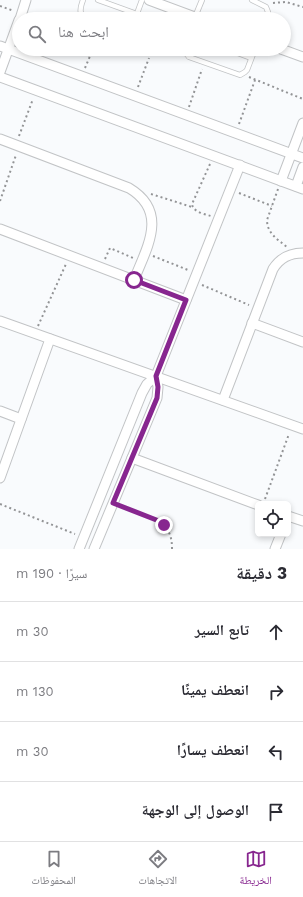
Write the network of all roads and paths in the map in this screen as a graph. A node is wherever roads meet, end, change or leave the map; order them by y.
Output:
1 (26, 0) edge
2 (82, 0) edge
3 (98, 0) edge
4 (142, 0) edge
5 (148, 0) edge
6 (202, 0) edge
7 (252, 0) edge
8 (286, 1) edge
9 (266, 7) junction
10 (303, 7) edge
11 (22, 12) edge
12 (80, 12) edge
13 (131, 12) edge
14 (138, 12) edge
15 (181, 12) edge
16 (199, 12) edge
17 (268, 12) edge
18 (12, 33) edge
19 (4, 47) edge
20 (291, 53) edge
21 (28, 56) edge
22 (90, 56) edge
23 (188, 56) edge
24 (246, 56) edge
25 (303, 57) edge
26 (149, 58) dead end
27 (251, 58) joint
28 (205, 63) junction
29 (0, 72) edge
30 (243, 74) junction
31 (82, 76) junction
32 (0, 77) edge
33 (255, 80) junction
34 (36, 90) junction
35 (135, 96) junction
36 (303, 99) edge
37 (186, 114) junction
38 (303, 123) edge
39 (236, 133) junction
40 (0, 139) edge
41 (17, 145) junction
42 (291, 154) junction
43 (213, 155) junction
44 (303, 158) edge
45 (240, 165) junction
46 (303, 167) edge
47 (281, 180) junction
48 (299, 187) edge
49 (230, 190) junction
50 (150, 194) dead end
51 (0, 201) edge
52 (272, 206) junction
53 (192, 207) junction
54 (218, 220) junction
55 (0, 229) edge
56 (299, 253) edge
57 (69, 256) junction
58 (143, 257) junction
59 (102, 268) junction
60 (195, 278) junction
61 (134, 280) junction
62 (186, 300) junction
63 (257, 309) junction
64 (0, 320) edge
65 (252, 323) junction
66 (35, 334) junction
67 (50, 339) junction
68 (303, 342) edge
69 (156, 376) junction
70 (223, 400) junction
71 (0, 411) edge
72 (21, 419) junction
73 (292, 425) junction
74 (303, 429) edge
75 (132, 458) junction
76 (0, 478) edge
77 (264, 501) edge
78 (113, 503) junction
79 (0, 504) edge
80 (255, 504) edge
81 (291, 518) edge
82 (303, 521) edge
83 (280, 537) edge
84 (84, 538) junction
85 (79, 549) edge
86 (94, 549) edge
87 (172, 549) edge
88 (275, 549) edge

1 - 11 street
2 - 12 lane
3 - 13 lane
4 - 14 lane
5 - 15 street
6 - 16 lane
7 - 9 lane
8 - 9 path
8 - 10 path
9 - 17 lane
18 - 19 street
19 - 29 street
20 - 25 street
21 - 31 street
22 - 31 path
23 - 28 lane
24 - 27 lane
26 - 35 path
27 - 30 lane
28 - 30 lane
28 - 37 path
30 - 33 path
31 - 35 street
32 - 34 street
33 - 36 path
33 - 39 path
34 - 41 path
34 - 43 street
35 - 37 street
37 - 39 street
38 - 42 street
39 - 42 street
40 - 41 street
41 - 51 path
41 - 58 street
42 - 44 street
42 - 47 street
43 - 45 street
43 - 53 path
45 - 47 street
45 - 49 street
46 - 48 street
47 - 48 street
47 - 52 path
49 - 52 path
49 - 54 street
50 - 53 path
52 - 56 path
53 - 54 path
54 - 60 street
55 - 57 street
56 - 63 street
57 - 59 street
57 - 66 path
58 - 59 path
58 - 60 path
58 - 61 street
59 - 61 street
60 - 62 street
60 - 63 path
61 - 62 street
62 - 69 street
63 - 65 street
64 - 66 street
65 - 68 street
65 - 70 street
66 - 67 street
67 - 69 street
67 - 72 street
69 - 70 street
69 - 75 street
69 - 84 street
70 - 73 street
71 - 72 street
72 - 76 street
73 - 74 street
73 - 77 path
75 - 78 street
75 - 80 street
78 - 86 street
78 - 87 path
79 - 84 path
81 - 82 street
83 - 88 street
84 - 85 street

